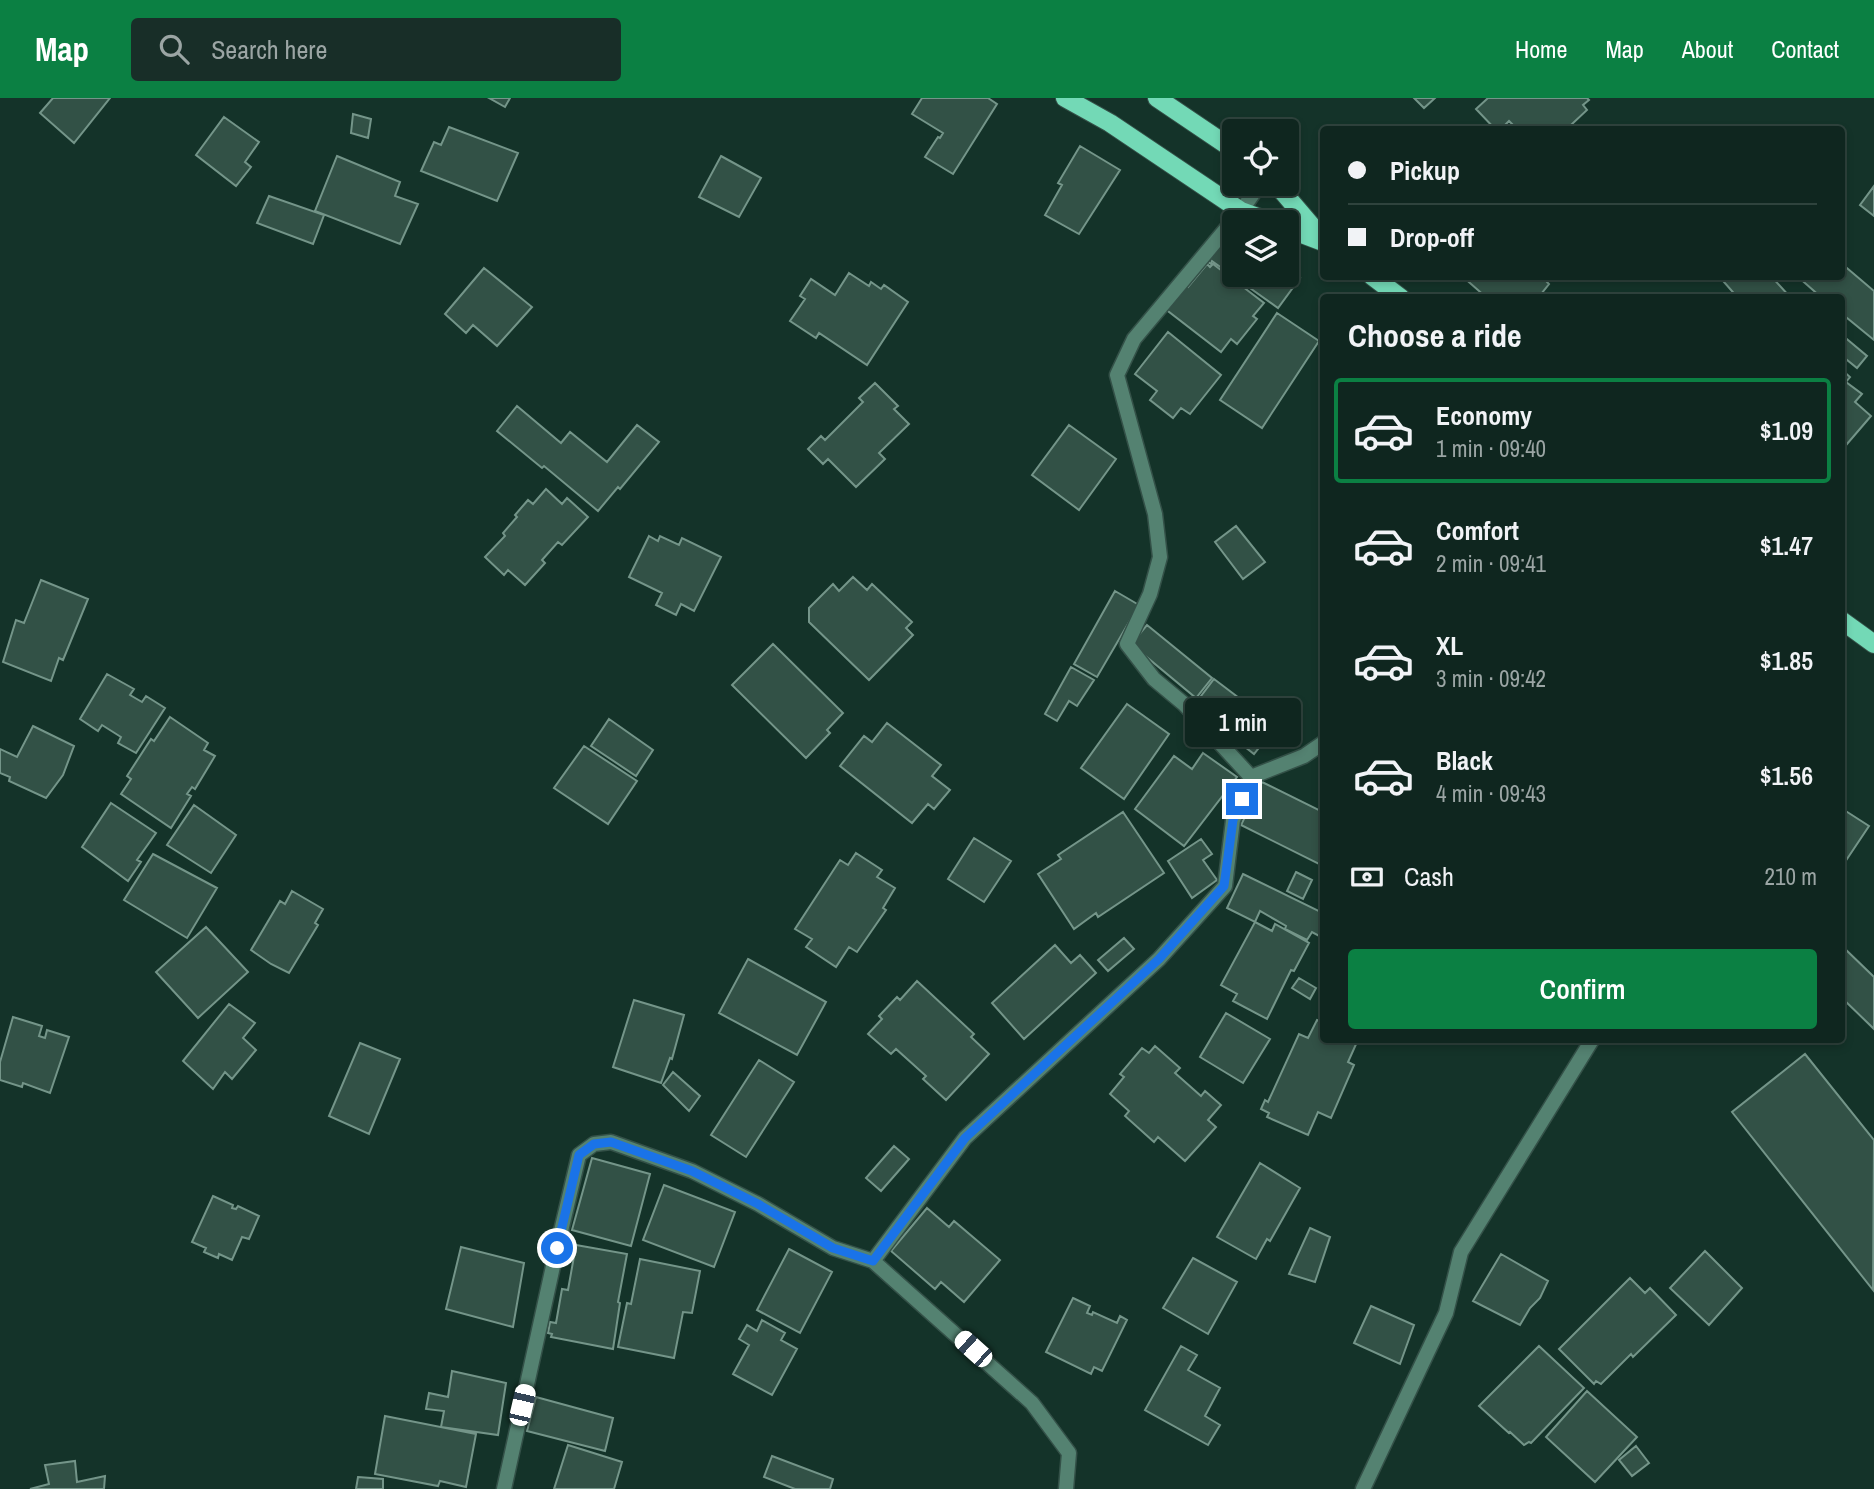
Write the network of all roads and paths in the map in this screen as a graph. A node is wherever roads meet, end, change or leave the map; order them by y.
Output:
1 (1065, 98) edge
2 (1157, 98) edge
3 (1222, 142) edge
4 (1286, 196) edge
5 (1240, 210) edge
6 (1299, 232) edge
7 (1222, 234) edge
8 (1320, 236) edge
9 (1320, 239) edge
10 (1377, 280) edge
11 (1396, 294) edge
12 (1845, 623) edge
13 (1874, 644) edge
14 (1320, 745) edge
15 (1251, 777) junction
16 (1590, 1043) edge
17 (873, 1261) junction
18 (504, 1489) edge
19 (1066, 1489) edge
20 (1363, 1489) edge

1 - 5 main road
2 - 3 main road
4 - 8 main road
6 - 9 main road
7 - 15 street
10 - 11 main road
12 - 13 main road
14 - 15 street
15 - 17 street
16 - 20 street
17 - 18 street
17 - 19 street

